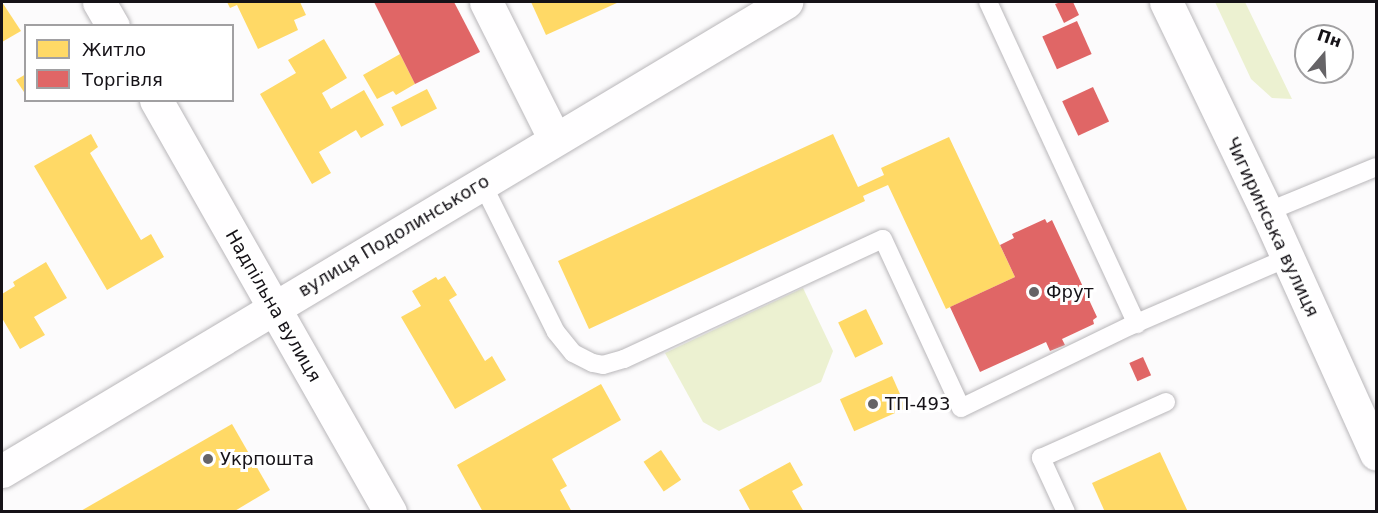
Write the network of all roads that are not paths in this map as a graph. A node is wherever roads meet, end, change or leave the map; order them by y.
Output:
1 (99, 2) edge
2 (486, 2) edge
3 (786, 2) edge
4 (987, 2) edge
5 (1166, 2) edge
6 (112, 24) edge
7 (157, 102) edge
8 (554, 138) junction
9 (1377, 168) edge
10 (482, 183) junction
11 (1267, 212) junction
12 (1287, 258) junction
13 (274, 308) junction
14 (1137, 324) junction
15 (1166, 402) dead end
16 (1377, 453) edge
17 (2, 471) edge
18 (390, 512) edge
19 (1066, 512) edge

1 - 6 street
2 - 8 street
3 - 8 street, вулиця Подолинського
4 - 14 lane
5 - 11 street, Чигиринська вулиця
7 - 13 street, Надпільна вулиця
8 - 10 street, вулиця Подолинського
9 - 11 lane
10 - 13 street, вулиця Подолинського
10 - 14 lane
11 - 12 street, Чигиринська вулиця
12 - 14 lane
12 - 16 street, Чигиринська вулиця
13 - 17 street, вулиця Подолинського
13 - 18 street, Надпільна вулиця
15 - 19 lane

